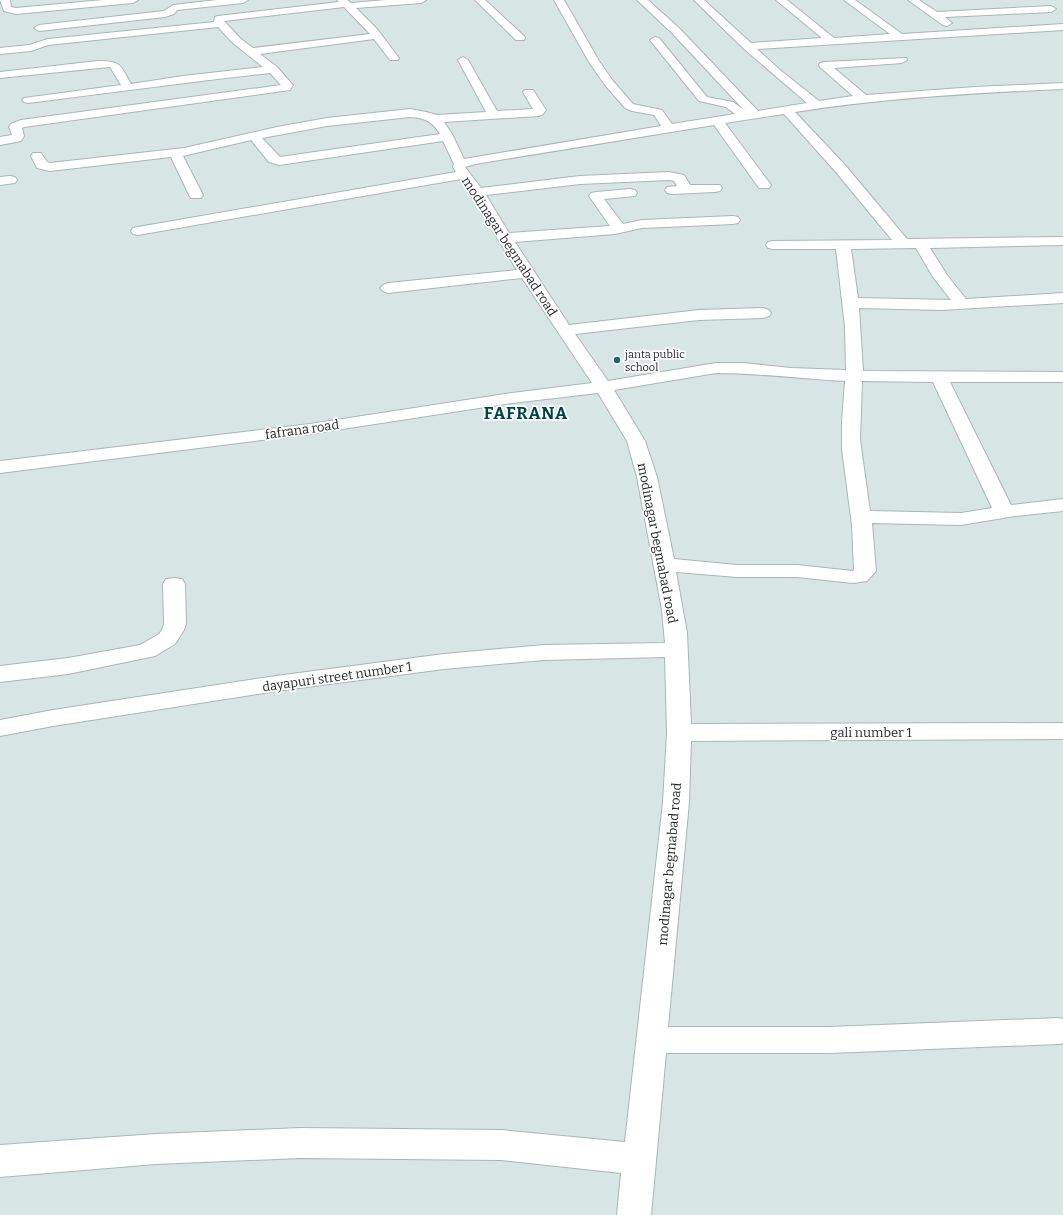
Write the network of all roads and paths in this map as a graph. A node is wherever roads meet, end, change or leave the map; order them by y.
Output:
1 (5, 0) edge
2 (133, 0) edge
3 (243, 0) edge
4 (421, 0) edge
5 (480, 0) edge
6 (559, 0) edge
7 (642, 0) edge
8 (699, 0) edge
9 (781, 0) edge
10 (850, 0) edge
11 (914, 0) edge
12 (928, 0) edge
13 (1035, 0) edge
14 (346, 3) edge
15 (936, 15) junction
16 (358, 16) junction
17 (343, 18) dead end
18 (224, 27) junction
19 (1063, 27) edge
20 (39, 28) dead end
21 (243, 29) dead end
22 (963, 33) junction
23 (377, 36) junction
24 (900, 36) junction
25 (520, 38) dead end
26 (655, 40) dead end
27 (832, 40) junction
28 (747, 46) junction
29 (0, 51) edge
30 (250, 52) junction
31 (394, 58) dead end
32 (463, 60) dead end
33 (902, 60) dead end
34 (273, 69) junction
35 (0, 75) edge
36 (1063, 86) edge
37 (128, 87) junction
38 (529, 92) dead end
39 (862, 98) junction
40 (28, 100) dead end
41 (816, 104) junction
42 (786, 109) junction
43 (493, 115) junction
44 (749, 115) junction
45 (435, 119) junction
46 (716, 120) junction
47 (675, 126) junction
48 (254, 136) junction
49 (446, 137) junction
50 (0, 141) edge
51 (175, 153) junction
52 (37, 156) dead end
53 (462, 169) junction
54 (764, 185) dead end
55 (715, 188) dead end
56 (686, 190) junction
57 (663, 191) dead end
58 (477, 192) junction
59 (640, 192) dead end
60 (196, 195) dead end
61 (733, 220) dead end
62 (619, 229) junction
63 (138, 231) dead end
64 (505, 238) junction
65 (1063, 240) edge
66 (902, 243) junction
67 (920, 243) junction
68 (773, 245) dead end
69 (843, 245) junction
70 (527, 273) junction
71 (388, 288) dead end
72 (1063, 298) edge
73 (850, 303) junction
74 (962, 304) junction
75 (763, 313) dead end
76 (565, 330) junction
77 (854, 376) junction
78 (939, 376) junction
79 (1063, 377) edge
80 (603, 387) junction
81 (0, 467) edge
82 (1063, 505) edge
83 (1004, 512) junction
84 (861, 517) junction
85 (665, 565) junction
86 (174, 584) dead end
87 (676, 650) junction
88 (0, 674) edge
89 (0, 728) edge
90 (1063, 731) edge
91 (678, 733) junction
92 (1059, 1031) dead end
93 (652, 1040) junction
94 (640, 1159) junction
95 (0, 1161) edge
96 (634, 1215) edge

1 - 2 street
3 - 20 street
4 - 14 street
5 - 25 street
6 - 47 street
7 - 44 street
8 - 28 street
9 - 27 street
10 - 24 street
11 - 12 street
11 - 15 street
13 - 15 street
14 - 16 street
14 - 18 street
15 - 22 street
16 - 17 street
16 - 23 street
18 - 21 street
18 - 29 street
18 - 30 street
19 - 22 street
22 - 24 street
23 - 30 street
23 - 31 street
24 - 27 street
26 - 44 street
27 - 28 street
28 - 41 street
30 - 34 street
32 - 43 street
33 - 39 street
34 - 37 street
34 - 50 street
35 - 37 street
36 - 39 street, modinagar begmabad road
37 - 40 street
38 - 43 street
39 - 41 street, modinagar begmabad road
41 - 42 street, modinagar begmabad road
42 - 44 street, modinagar begmabad road
42 - 66 street
43 - 45 street
44 - 46 street, modinagar begmabad road
45 - 48 street
45 - 49 street
46 - 47 street, modinagar begmabad road
46 - 54 street
47 - 53 street, modinagar begmabad road
48 - 49 street
48 - 51 street
49 - 53 street
51 - 52 street
51 - 60 street
53 - 58 street, modinagar begmabad road
53 - 63 street
55 - 56 street
56 - 57 street
56 - 58 street
58 - 64 street, modinagar begmabad road
59 - 62 street
61 - 62 street
62 - 64 street
64 - 70 street, modinagar begmabad road
65 - 67 street
66 - 67 street
66 - 69 street
67 - 74 street
68 - 69 street
69 - 73 street
70 - 71 street
70 - 76 street, modinagar begmabad road
72 - 74 street
73 - 74 street
73 - 77 street
75 - 76 street
76 - 80 street, modinagar begmabad road
77 - 78 street, fafrana road
77 - 80 street, fafrana road
77 - 84 street
78 - 79 street, fafrana road
78 - 83 street
80 - 81 street, fafrana road
80 - 85 street, modinagar begmabad road
82 - 83 street
83 - 84 street
84 - 85 street
85 - 87 street, modinagar begmabad road
86 - 88 street
87 - 89 street, dayapuri street number 1
87 - 91 street, modinagar begmabad road
90 - 91 street, gali number 1
91 - 93 street, modinagar begmabad road
92 - 93 street
93 - 94 street, modinagar begmabad road
94 - 95 street
94 - 96 street, modinagar begmabad road

